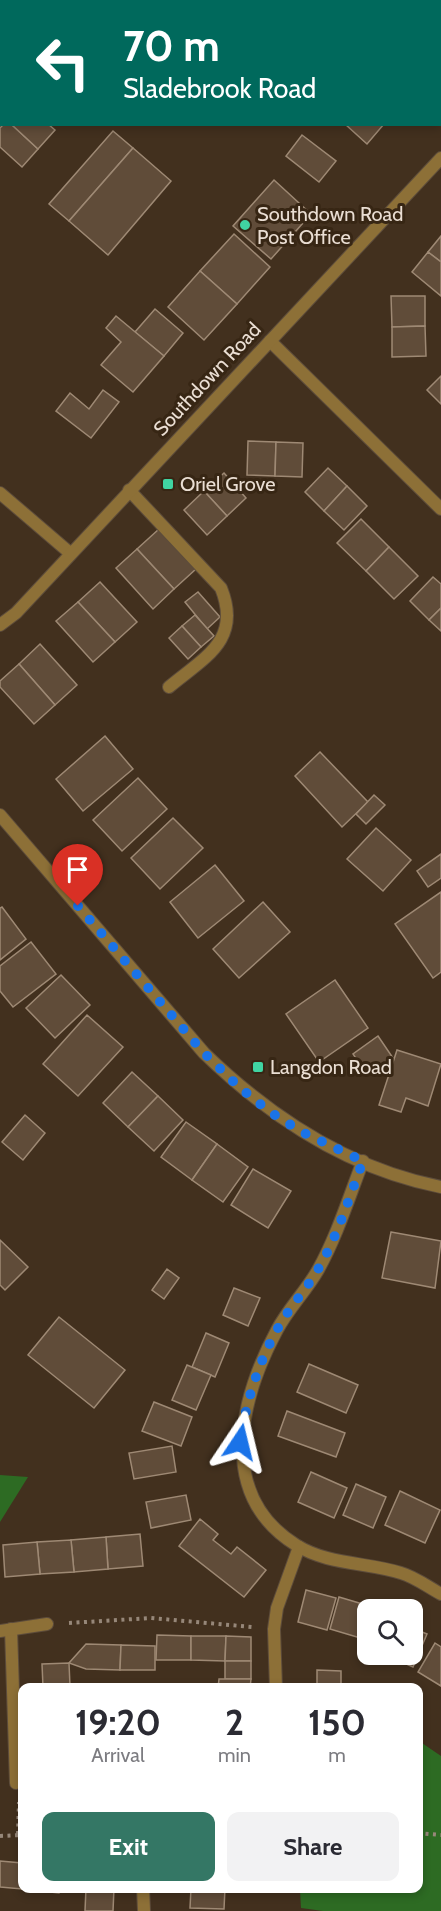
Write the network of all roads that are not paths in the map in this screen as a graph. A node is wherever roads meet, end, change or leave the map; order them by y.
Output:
1 (441, 158) edge
2 (270, 341) junction
3 (129, 490) junction
4 (0, 493) edge
5 (440, 506) edge
6 (70, 553) junction
7 (0, 625) edge
8 (169, 687) dead end
9 (0, 815) edge
10 (363, 1161) junction
11 (441, 1187) edge
12 (299, 1547) junction
13 (441, 1594) edge
14 (53, 1624) road end
15 (5, 1630) edge
16 (276, 1683) edge
17 (16, 1783) road end
18 (143, 1893) edge
19 (144, 1911) edge

1 - 2 street, Southdown Road
2 - 3 street, Southdown Road
2 - 5 street
3 - 6 street, Southdown Road
3 - 8 street
4 - 6 street
6 - 7 street, Southdown Road
9 - 10 street
10 - 11 street
10 - 12 street
12 - 13 street
12 - 16 street
14 - 15 street
15 - 17 street
18 - 19 street

